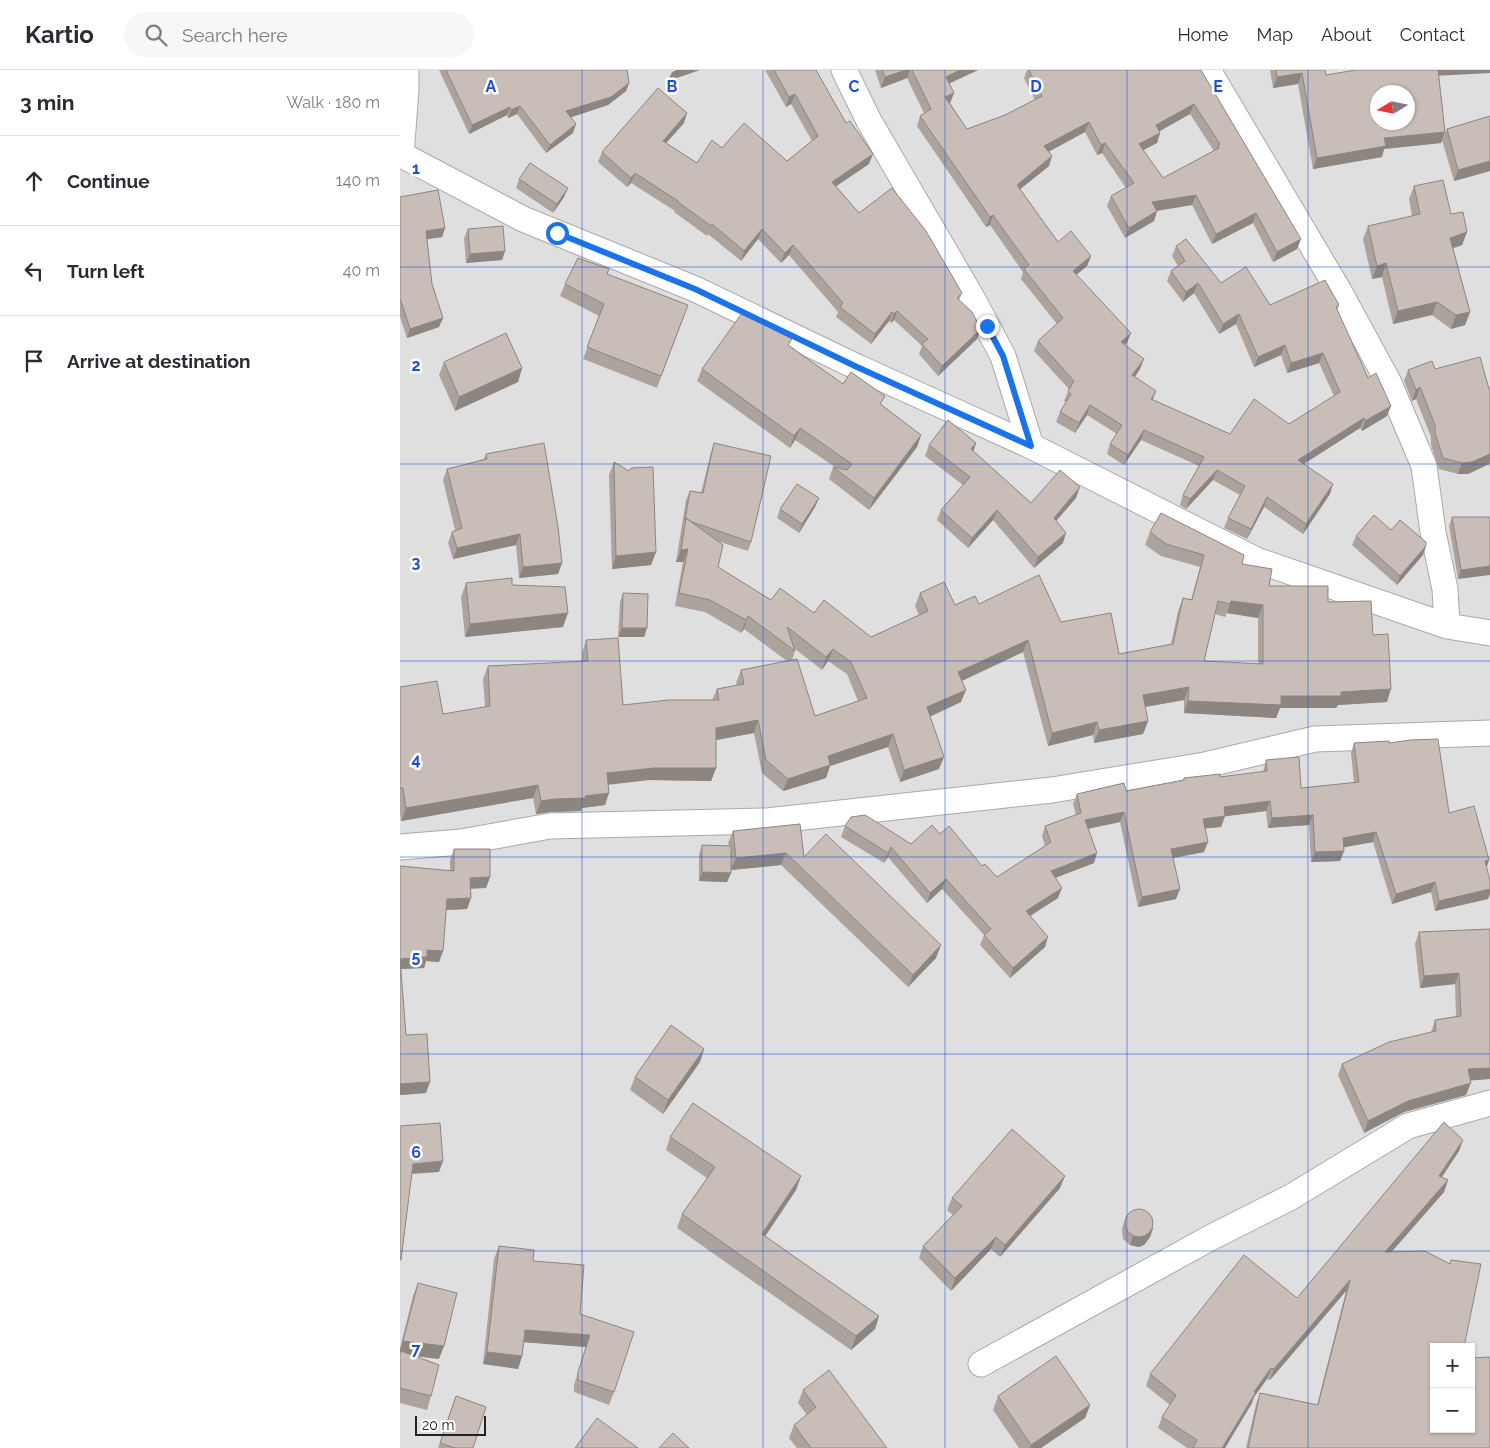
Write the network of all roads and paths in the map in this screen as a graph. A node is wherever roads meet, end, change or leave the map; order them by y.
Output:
1 (406, 70) edge
2 (844, 70) edge
3 (1208, 70) edge
4 (401, 155) edge
5 (1031, 446) junction
6 (1447, 626) junction
7 (1490, 633) edge
8 (1490, 733) edge
9 (400, 847) edge
10 (1490, 1103) edge
11 (981, 1364) dead end

1 - 4 street
2 - 5 street
3 - 6 street
4 - 5 street
5 - 6 street
6 - 7 street
8 - 9 street
10 - 11 street

